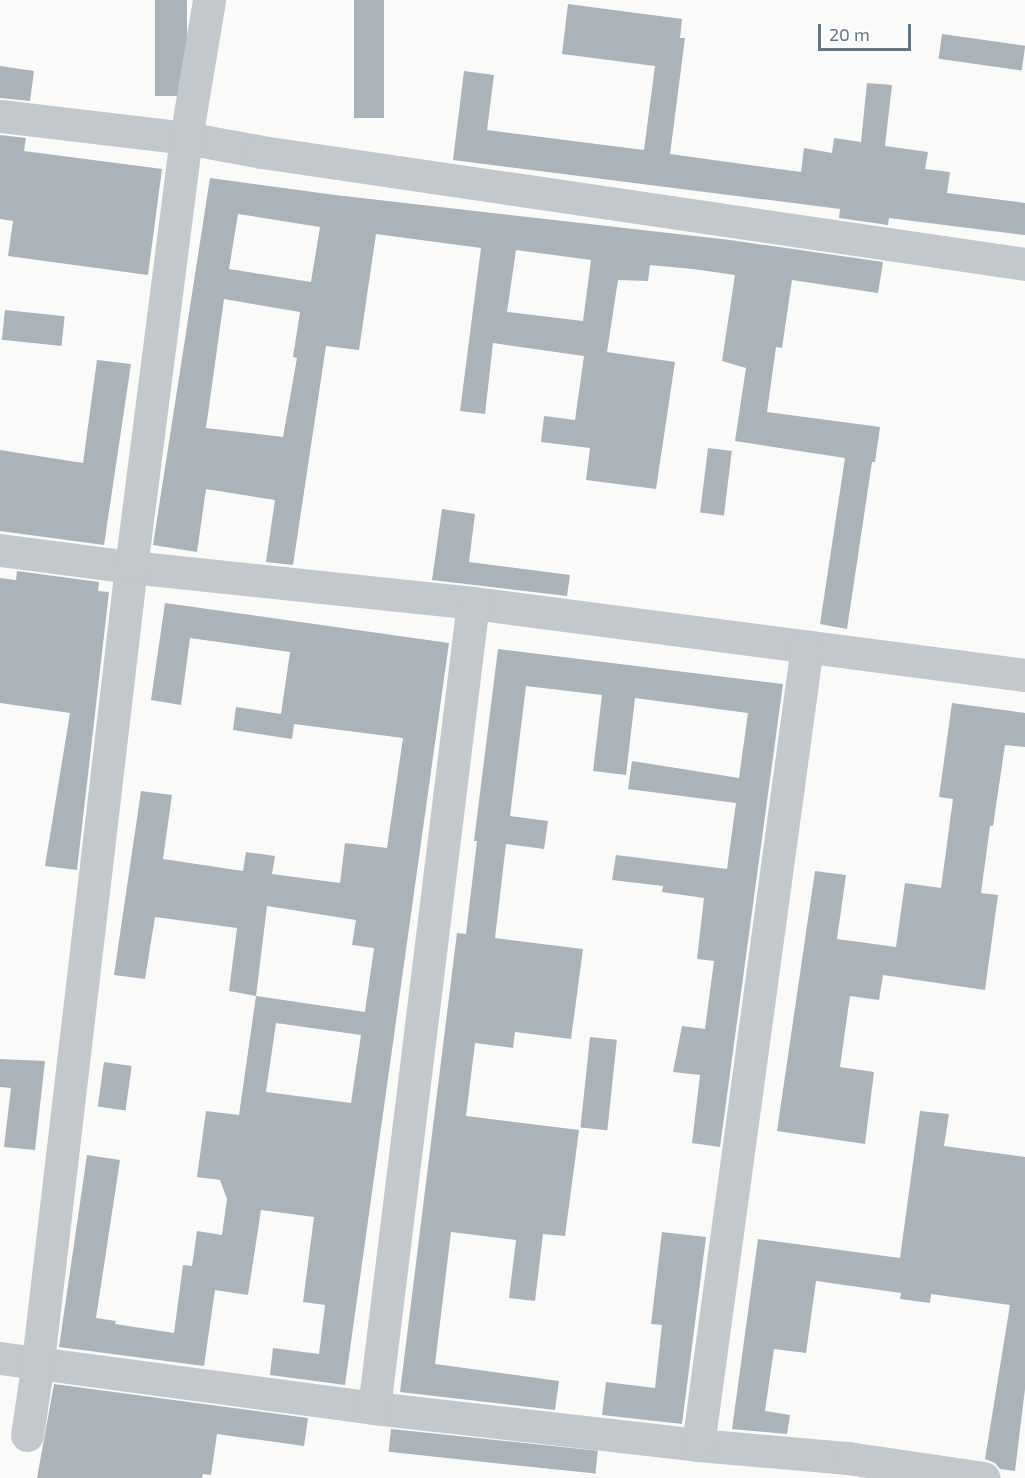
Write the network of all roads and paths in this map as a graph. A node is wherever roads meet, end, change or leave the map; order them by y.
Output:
1 (209, 0) edge
2 (0, 116) edge
3 (186, 138) junction
4 (1025, 264) edge
5 (0, 550) edge
6 (131, 567) junction
7 (473, 603) junction
8 (807, 646) junction
9 (1025, 675) edge
10 (0, 1358) edge
11 (38, 1361) junction
12 (374, 1408) junction
13 (27, 1435) dead end
14 (698, 1445) junction
15 (847, 1468) edge
16 (984, 1478) edge

1 - 3 street
2 - 3 street
3 - 4 street
3 - 6 street
5 - 6 street
6 - 7 street
6 - 11 street
7 - 8 street
7 - 12 street
8 - 9 street
8 - 14 street
10 - 11 street
11 - 12 street
11 - 13 street
12 - 14 street
14 - 15 street
15 - 16 street

